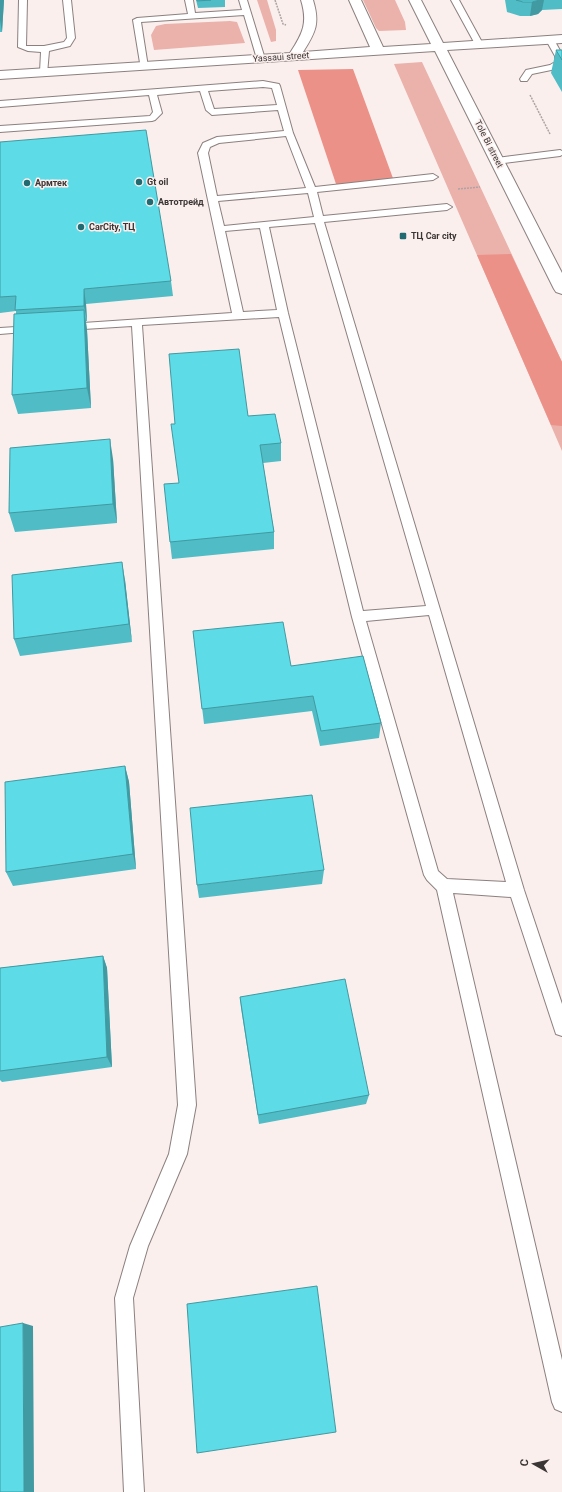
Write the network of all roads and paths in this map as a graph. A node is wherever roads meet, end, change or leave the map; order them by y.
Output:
1 (23, 0) edge
2 (67, 0) edge
3 (188, 0) edge
4 (243, 0) edge
5 (307, 0) edge
6 (355, 0) edge
7 (416, 0) edge
8 (455, 0) edge
9 (246, 12) junction
10 (192, 16) junction
11 (556, 39) edge
12 (479, 44) junction
13 (440, 46) junction
14 (45, 49) junction
15 (378, 50) junction
16 (294, 56) junction
17 (261, 59) junction
18 (144, 67) junction
19 (44, 72) junction
20 (0, 75) edge
21 (524, 80) joint
22 (203, 88) junction
23 (152, 92) junction
24 (0, 104) edge
25 (282, 107) junction
26 (0, 129) edge
27 (289, 133) junction
28 (560, 153) joint
29 (497, 161) junction
30 (433, 177) dead end
31 (480, 187) dead end
32 (312, 190) junction
33 (457, 190) dead end
34 (213, 199) junction
35 (447, 207) dead end
36 (319, 220) junction
37 (264, 225) junction
38 (220, 228) junction
39 (562, 289) edge
40 (283, 313) junction
41 (238, 316) junction
42 (137, 322) junction
43 (61, 327) edge
44 (46, 328) edge
45 (0, 331) edge
46 (434, 610) junction
47 (358, 617) junction
48 (444, 886) junction
49 (516, 890) junction
50 (562, 1028) edge
51 (562, 1402) edge
52 (134, 1492) edge

1 - 14 lane
2 - 14 lane
3 - 10 lane
4 - 9 lane
5 - 16 main road
6 - 15 main road
7 - 13 main road, Tole Bi street
8 - 12 lane
9 - 10 lane
9 - 17 lane
10 - 18 lane
11 - 12 main road, Yassaui street
11 - 21 lane
12 - 13 main road, Yassaui street
13 - 15 main road, Yassaui street
13 - 29 main road, Tole Bi street
14 - 19 lane
15 - 16 main road, Yassaui street
16 - 17 main road, Yassaui street
17 - 18 main road, Yassaui street
18 - 19 main road, Yassaui street
19 - 20 main road, Yassaui street
21 - 28 path
22 - 23 lane
22 - 25 lane
22 - 25 lane
23 - 24 lane
23 - 26 lane
25 - 27 lane
27 - 32 lane
27 - 34 lane
28 - 29 lane
29 - 39 main road, Tole Bi street
30 - 32 lane
31 - 33 path
32 - 34 lane
32 - 36 lane
34 - 38 lane
35 - 36 lane
36 - 37 lane
36 - 46 lane
37 - 38 lane
37 - 40 lane
38 - 41 lane
40 - 41 lane
40 - 47 lane
41 - 42 lane
42 - 43 lane
42 - 52 lane
44 - 45 lane
46 - 47 lane
46 - 49 lane
47 - 48 lane
48 - 49 lane
48 - 51 lane
49 - 50 lane

